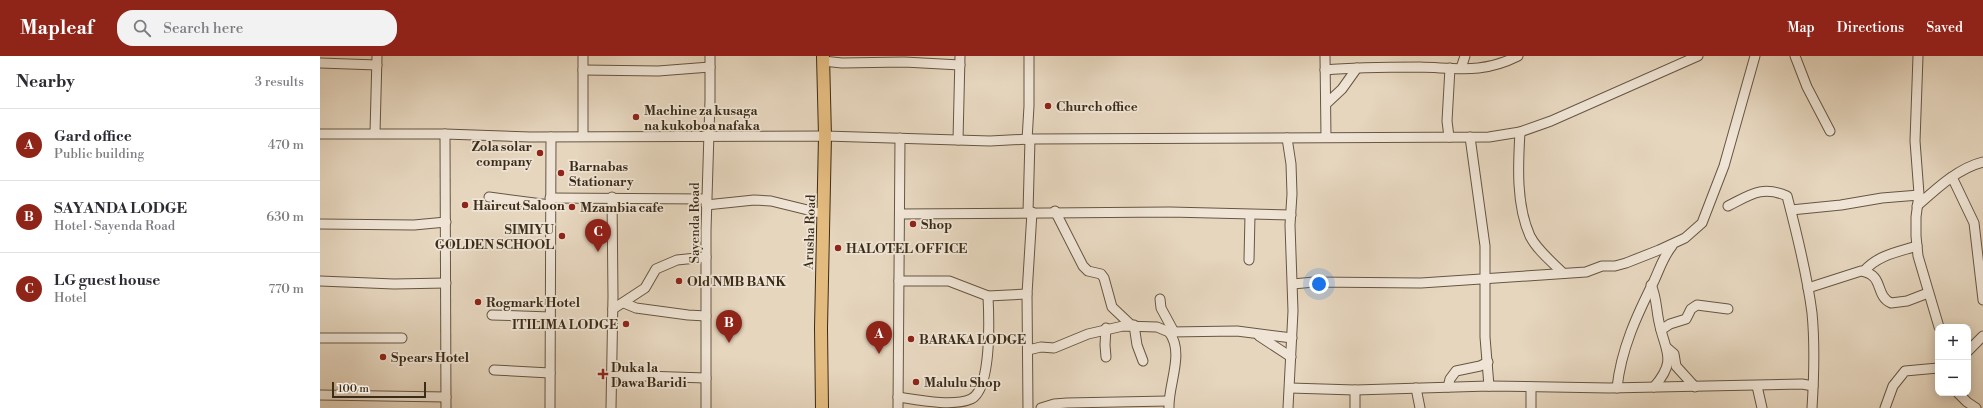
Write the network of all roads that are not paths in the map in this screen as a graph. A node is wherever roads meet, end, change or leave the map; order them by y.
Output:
1 (583, 56) edge
2 (710, 56) edge
3 (1029, 56) edge
4 (1325, 56) edge
5 (1465, 56) edge
6 (1518, 56) edge
7 (1698, 56) edge
8 (1755, 56) edge
9 (1795, 56) edge
10 (1918, 56) edge
11 (823, 58) edge
12 (917, 59) edge
13 (377, 60) edge
14 (960, 61) edge
15 (320, 63) edge
16 (710, 67) junction
17 (1357, 68) junction
18 (1450, 68) junction
19 (1461, 68) junction
20 (583, 70) junction
21 (1325, 70) junction
22 (1326, 104) junction
23 (1830, 131) dead end
24 (1520, 132) junction
25 (375, 133) junction
26 (320, 134) edge
27 (445, 134) junction
28 (583, 135) junction
29 (708, 135) junction
30 (825, 136) junction
31 (551, 137) junction
32 (1326, 137) junction
33 (1449, 137) junction
34 (1470, 137) junction
35 (900, 138) junction
36 (1287, 138) junction
37 (958, 140) junction
38 (1028, 140) junction
39 (1983, 162) edge
40 (1952, 178) junction
41 (1919, 195) junction
42 (489, 197) dead end
43 (612, 197) junction
44 (550, 202) junction
45 (706, 202) junction
46 (1728, 206) dead end
47 (1917, 206) junction
48 (1791, 210) junction
49 (1055, 211) junction
50 (1030, 212) junction
51 (824, 214) junction
52 (900, 214) junction
53 (1250, 214) junction
54 (1291, 215) junction
55 (446, 222) junction
56 (320, 224) edge
57 (1674, 243) junction
58 (1917, 246) junction
59 (706, 257) junction
60 (1249, 260) dead end
61 (1864, 271) junction
62 (1562, 273) junction
63 (1485, 278) junction
64 (320, 281) edge
65 (899, 281) junction
66 (446, 283) junction
67 (1292, 284) junction
68 (1652, 285) junction
69 (1808, 288) junction
70 (1027, 294) junction
71 (1928, 294) junction
72 (988, 296) junction
73 (1160, 299) dead end
74 (1983, 300) edge
75 (624, 303) junction
76 (613, 309) junction
77 (1728, 309) dead end
78 (492, 316) dead end
79 (550, 316) junction
80 (706, 316) junction
81 (1938, 324) edge
82 (1133, 325) junction
83 (1106, 328) junction
84 (1661, 330) junction
85 (1171, 332) junction
86 (1255, 334) junction
87 (1983, 336) edge
88 (320, 338) edge
89 (402, 338) dead end
90 (1292, 338) junction
91 (1667, 348) junction
92 (1971, 348) edge
93 (1028, 350) junction
94 (1106, 357) dead end
95 (1291, 357) junction
96 (1143, 361) dead end
97 (1488, 362) junction
98 (1935, 368) edge
99 (494, 370) dead end
100 (550, 373) junction
101 (612, 375) junction
102 (706, 378) junction
103 (1489, 386) junction
104 (1757, 386) junction
105 (1813, 386) junction
106 (1531, 387) junction
107 (1654, 387) junction
108 (1695, 387) junction
109 (1290, 388) junction
110 (1416, 388) junction
111 (1448, 388) junction
112 (1617, 388) junction
113 (1355, 390) junction
114 (320, 395) edge
115 (1961, 396) edge
116 (446, 397) junction
117 (898, 397) junction
118 (1168, 404) edge
119 (951, 405) edge
120 (446, 408) edge
121 (550, 408) edge
122 (611, 408) edge
123 (706, 408) edge
124 (822, 408) edge
125 (898, 408) edge
126 (1028, 408) edge
127 (1041, 408) edge
128 (1288, 408) edge
129 (1355, 408) edge
130 (1420, 408) edge
131 (1531, 408) edge
132 (1762, 408) edge
133 (1812, 408) edge
134 (1885, 408) edge
135 (1976, 408) edge

1 - 20 street
2 - 16 street, Sayenda Road
3 - 38 street
4 - 21 street
5 - 19 street
6 - 19 street
7 - 24 street
8 - 57 street
9 - 23 street
10 - 41 street
11 - 12 street
11 - 30 main road, Arusha Road
12 - 14 street
13 - 15 street
13 - 25 street
14 - 37 street
16 - 20 street
16 - 29 street, Sayenda Road
17 - 18 street
17 - 21 street
17 - 22 street
18 - 19 street
18 - 33 street
20 - 28 street
21 - 22 street
22 - 32 street
24 - 34 street
24 - 62 street
25 - 26 street
25 - 27 street
27 - 31 street
27 - 55 street
28 - 29 street
28 - 31 street
29 - 30 street
29 - 45 street, Sayenda Road
30 - 35 street
30 - 51 main road, Arusha Road
31 - 44 street
32 - 33 street
32 - 36 street
33 - 34 street
34 - 63 street
35 - 37 street
35 - 52 street
36 - 38 street
36 - 54 street
37 - 38 street
38 - 50 street
39 - 40 street
40 - 47 street
40 - 74 street
41 - 47 street
41 - 48 street
42 - 44 street
43 - 44 street
43 - 45 street
43 - 76 street
44 - 79 street
45 - 51 street
45 - 59 street, Sayenda Road
46 - 48 street
47 - 58 street
48 - 69 street
49 - 50 street
49 - 53 street
49 - 82 street
50 - 52 street
50 - 70 street
51 - 124 main road, Arusha Road
52 - 65 street
53 - 54 street
53 - 60 street
54 - 67 street
55 - 56 street
55 - 66 street
57 - 62 street
57 - 68 street
58 - 61 street
58 - 71 street
59 - 75 street
59 - 80 street, Sayenda Road
61 - 69 street
61 - 71 street
62 - 63 street
63 - 67 street
63 - 97 street
64 - 66 street
65 - 72 street
65 - 117 street
66 - 116 street
67 - 90 street
68 - 84 street
68 - 112 street
69 - 105 street
70 - 72 street
70 - 93 street
71 - 81 street
72 - 119 street
73 - 85 street
75 - 76 street
75 - 80 street
76 - 101 street
77 - 84 street
78 - 79 street
79 - 100 street
80 - 102 street, Sayenda Road
82 - 83 street
82 - 85 street
82 - 96 street
83 - 93 street
83 - 94 street
84 - 91 street
85 - 86 street
85 - 118 street
86 - 90 street
86 - 95 street
87 - 92 street
88 - 89 street
90 - 95 street
91 - 107 street
91 - 108 street
93 - 126 street
95 - 109 street
97 - 103 street
97 - 111 street
98 - 134 street
99 - 100 street
100 - 121 street
101 - 102 street
101 - 122 street
102 - 123 street, Sayenda Road
103 - 106 street
103 - 111 street
104 - 105 street
104 - 108 street
104 - 132 street
105 - 133 street
106 - 112 street
106 - 131 street
107 - 108 street
107 - 112 street
109 - 113 street
109 - 128 street
110 - 111 street
110 - 113 street
110 - 130 street
113 - 129 street
114 - 116 street
115 - 135 street
116 - 120 street
117 - 119 street
117 - 125 street
118 - 127 street

